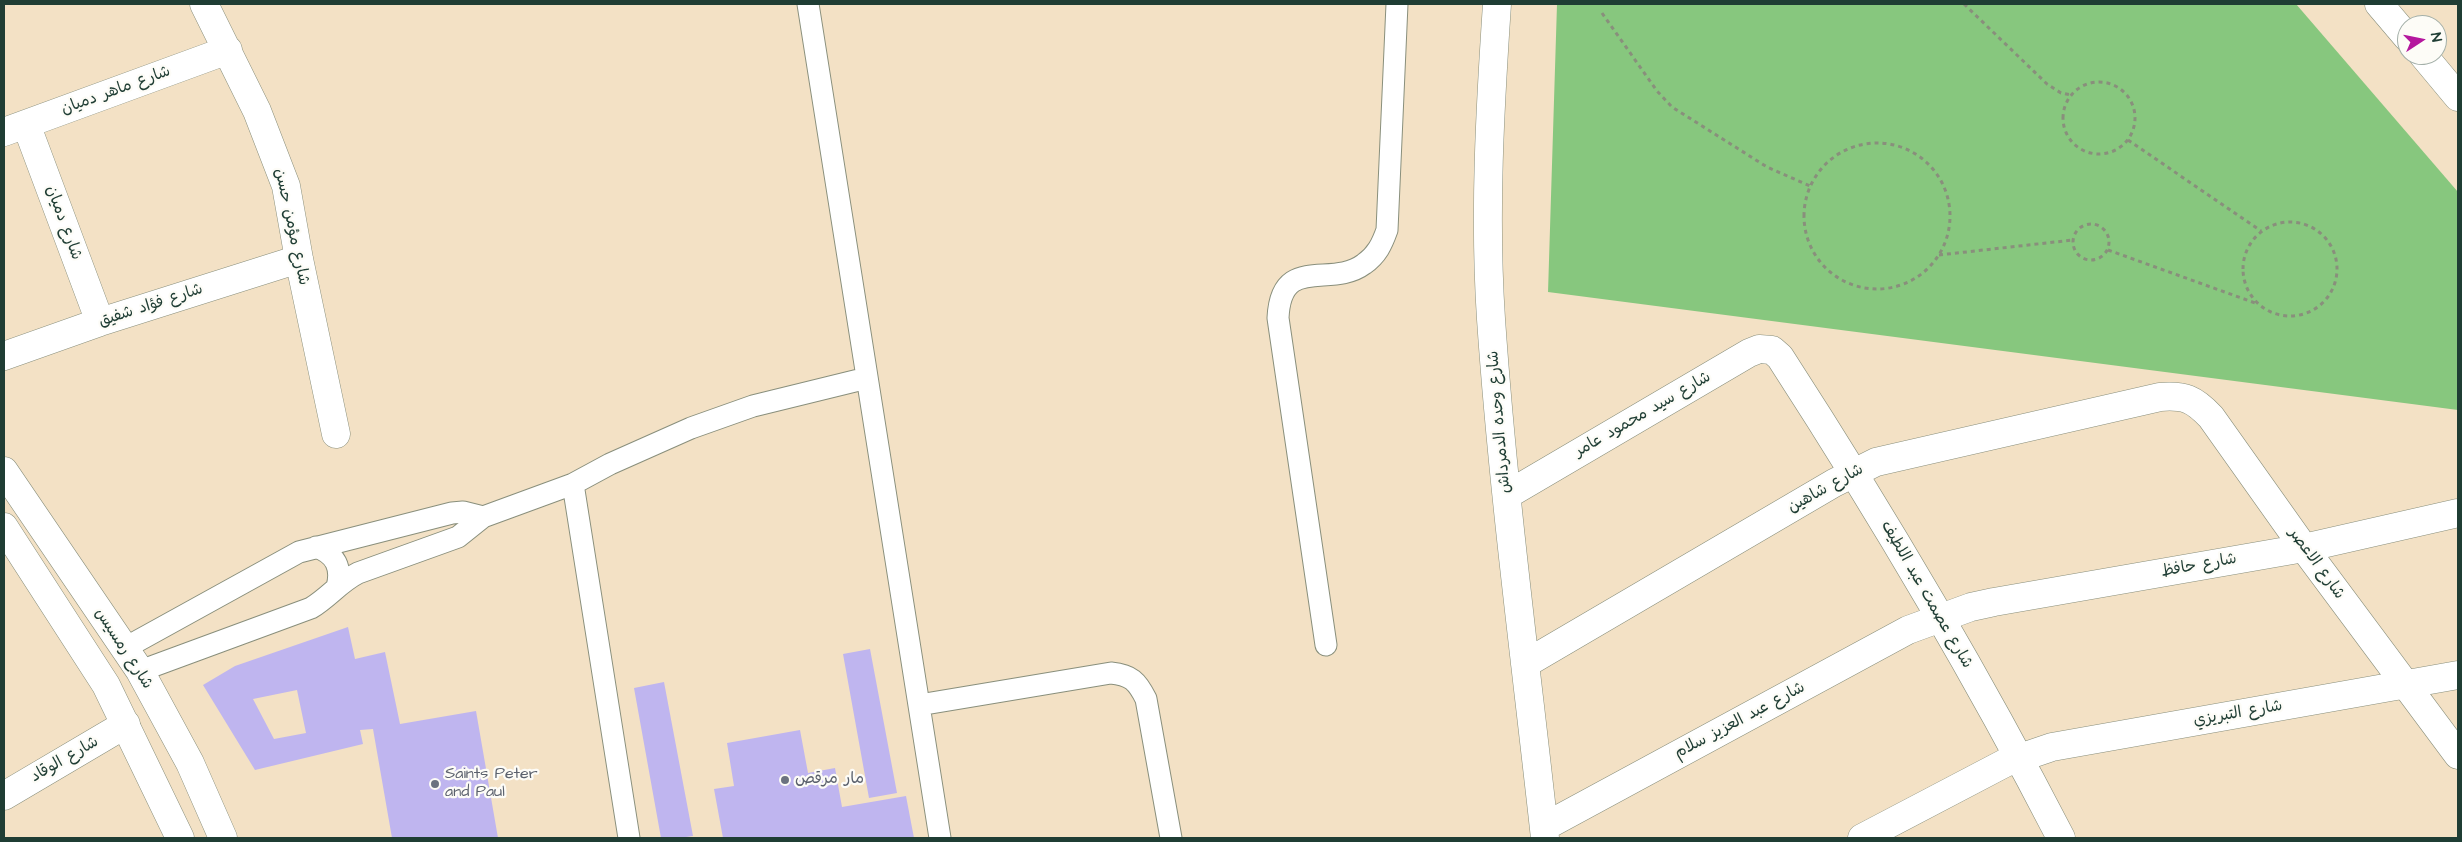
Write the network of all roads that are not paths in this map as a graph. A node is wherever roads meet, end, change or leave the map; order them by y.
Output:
1 (204, 4) edge
2 (808, 4) edge
3 (1397, 4) edge
4 (1496, 4) edge
5 (2379, 4) edge
6 (2397, 25) edge
7 (228, 50) junction
8 (2431, 65) edge
9 (2458, 97) edge
10 (15, 128) edge
11 (299, 259) junction
12 (100, 322) junction
13 (4, 356) edge
14 (1780, 357) joint
15 (867, 378) junction
16 (2160, 397) joint
17 (336, 434) dead end
18 (4, 471) edge
19 (1855, 472) junction
20 (573, 484) junction
21 (1506, 494) junction
22 (2458, 513) edge
23 (483, 517) junction
24 (6, 534) edge
25 (316, 547) junction
26 (2304, 548) junction
27 (337, 587) junction
28 (1939, 618) junction
29 (1326, 645) dead end
30 (125, 648) junction
31 (1525, 664) junction
32 (140, 671) junction
33 (2458, 675) edge
34 (2406, 685) junction
35 (919, 705) junction
36 (126, 724) junction
37 (2458, 755) edge
38 (2019, 757) junction
39 (4, 796) edge
40 (1544, 833) edge
41 (180, 838) edge
42 (222, 838) edge
43 (629, 838) edge
44 (940, 838) edge
45 (1171, 838) edge
46 (1862, 838) edge
47 (2061, 838) edge

1 - 7 street, شارع مؤمن حسن
2 - 15 lane
3 - 29 lane
4 - 21 street, شارع وحده الدمرداش
5 - 6 street
7 - 10 street, شارع ماهر دميان
7 - 11 street, شارع مؤمن حسن
8 - 9 street
10 - 12 street, شارع دميان
11 - 12 street, شارع فؤاد شفيق
11 - 17 street, شارع مؤمن حسن
12 - 13 street, شارع فؤاد شفيق
14 - 19 street, شارع عصمت عبد اللطيف
14 - 21 street, شارع سيد محمود عامر
15 - 20 lane
15 - 35 lane
16 - 19 street, شارع شاهين
16 - 26 street, شارع الاعصر
18 - 30 street, شارع رمسيس
19 - 28 street, شارع عصمت عبد اللطيف
19 - 31 street, شارع شاهين
20 - 23 lane
20 - 43 lane
21 - 31 street, شارع وحده الدمرداش
22 - 26 street, شارع حافظ
23 - 25 lane
23 - 27 lane
24 - 36 street, شارع رمسيس
25 - 27 lane
25 - 30 lane
26 - 28 street, شارع حافظ
26 - 34 street, شارع الاعصر
27 - 32 lane
28 - 38 street, شارع عصمت عبد اللطيف
28 - 40 street, شارع عبد العزيز سلام
30 - 32 street, شارع رمسيس
31 - 40 street, شارع وحده الدمرداش
32 - 42 street, شارع رمسيس
33 - 34 street, شارع التبريزي
34 - 37 street, شارع الاعصر
34 - 38 street, شارع التبريزي
35 - 44 lane
35 - 45 lane
36 - 39 street, شارع الوقاد
36 - 41 street, شارع رمسيس
38 - 46 street, شارع التبريزي
38 - 47 street, شارع عصمت عبد اللطيف

